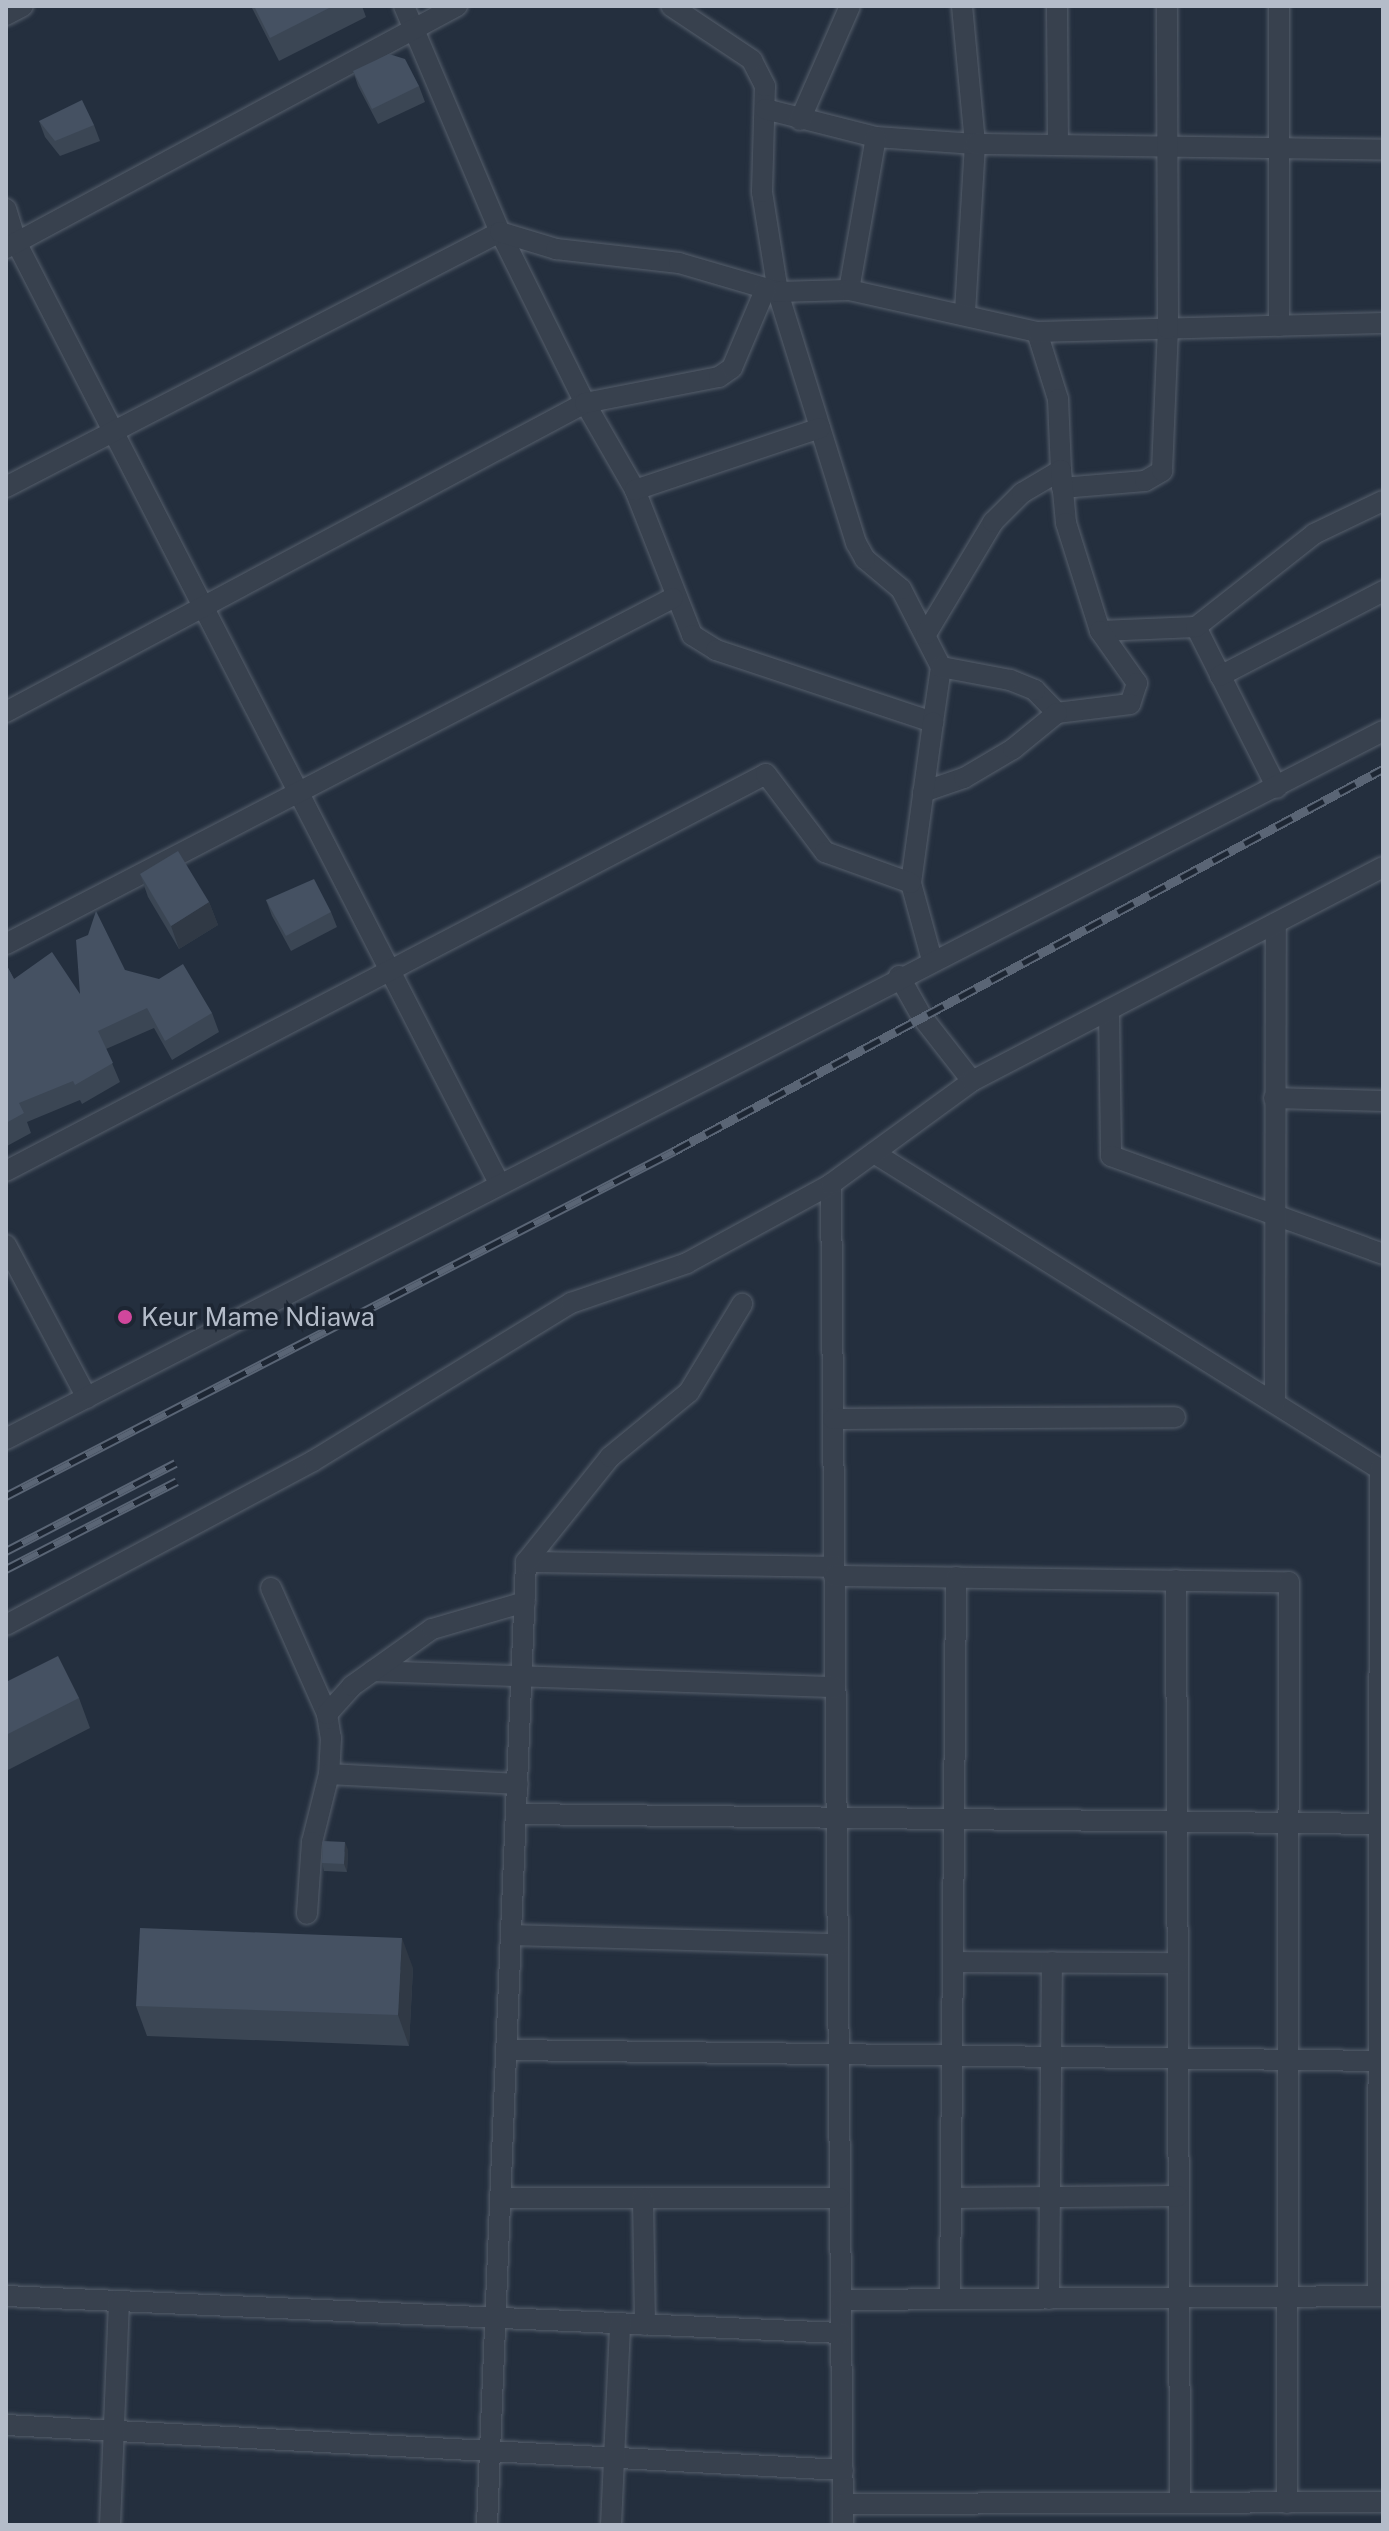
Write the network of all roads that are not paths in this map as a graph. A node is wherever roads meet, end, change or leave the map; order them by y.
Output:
1 (23, 6) edge
2 (404, 6) edge
3 (457, 6) edge
4 (671, 6) edge
5 (850, 6) edge
6 (962, 6) edge
7 (1057, 6) edge
8 (1167, 6) edge
9 (1279, 6) edge
10 (6, 15) edge
11 (416, 28) junction
12 (765, 109) junction
13 (800, 120) junction
14 (876, 137) junction
15 (975, 144) junction
16 (1058, 145) junction
17 (1168, 147) junction
18 (1279, 149) junction
19 (1383, 150) edge
20 (6, 209) edge
21 (500, 232) junction
22 (11, 245) edge
23 (772, 290) junction
24 (849, 290) junction
25 (965, 313) junction
26 (1383, 323) edge
27 (1279, 326) junction
28 (1168, 329) junction
29 (1037, 332) junction
30 (585, 403) junction
31 (820, 428) junction
32 (114, 431) junction
33 (1061, 479) junction
34 (6, 487) edge
35 (635, 490) junction
36 (1383, 501) edge
37 (1383, 591) edge
38 (673, 598) junction
39 (204, 607) junction
40 (1196, 627) junction
41 (1100, 631) junction
42 (926, 634) junction
43 (941, 667) junction
44 (1220, 676) junction
45 (6, 712) edge
46 (1057, 713) junction
47 (933, 722) junction
48 (1383, 731) edge
49 (1277, 788) junction
50 (299, 792) junction
51 (923, 792) junction
52 (1383, 867) edge
53 (911, 883) junction
54 (1276, 923) junction
55 (6, 944) edge
56 (932, 960) junction
57 (390, 970) junction
58 (899, 976) junction
59 (1109, 1010) junction
60 (972, 1081) junction
61 (1274, 1098) junction
62 (1383, 1101) edge
63 (874, 1153) junction
64 (6, 1171) edge
65 (499, 1183) junction
66 (831, 1184) junction
67 (1273, 1214) junction
68 (6, 1245) edge
69 (1383, 1254) edge
70 (742, 1304) dead end
71 (87, 1398) junction
72 (1275, 1403) junction
73 (1175, 1417) dead end
74 (833, 1419) junction
75 (6, 1439) edge
76 (1382, 1470) edge
77 (526, 1562) junction
78 (834, 1571) junction
79 (956, 1577) junction
80 (1176, 1580) junction
81 (271, 1588) dead end
82 (525, 1602) junction
83 (6, 1625) edge
84 (373, 1671) junction
85 (522, 1675) junction
86 (835, 1687) junction
87 (327, 1714) junction
88 (329, 1774) junction
89 (518, 1784) junction
90 (516, 1814) junction
91 (837, 1818) junction
92 (954, 1819) junction
93 (1177, 1821) junction
94 (1289, 1823) junction
95 (1381, 1824) edge
96 (307, 1914) dead end
97 (511, 1935) junction
98 (838, 1944) junction
99 (953, 1962) junction
100 (1052, 1962) junction
101 (1178, 1963) junction
102 (507, 2050) junction
103 (839, 2055) junction
104 (952, 2056) junction
105 (1051, 2057) junction
106 (1178, 2058) junction
107 (1288, 2060) junction
108 (1381, 2061) edge
109 (1178, 2196) junction
110 (1050, 2197) junction
111 (500, 2198) junction
112 (643, 2198) junction
113 (840, 2198) junction
114 (951, 2198) junction
115 (6, 2296) edge
116 (1380, 2296) edge
117 (1179, 2297) junction
118 (1287, 2297) junction
119 (950, 2299) junction
120 (1049, 2299) junction
121 (841, 2300) junction
122 (119, 2301) junction
123 (496, 2318) junction
124 (620, 2323) junction
125 (645, 2325) junction
126 (841, 2333) junction
127 (6, 2425) edge
128 (114, 2431) junction
129 (491, 2451) junction
130 (614, 2458) junction
131 (843, 2470) junction
132 (1383, 2502) edge
133 (1180, 2503) junction
134 (1287, 2503) junction
135 (1152, 2504) junction
136 (843, 2515) edge
137 (110, 2525) edge
138 (487, 2525) edge
139 (611, 2525) edge
140 (1152, 2525) edge

1 - 10 street
2 - 11 street
3 - 11 street
4 - 12 street
5 - 13 street
6 - 15 street
7 - 16 street
8 - 17 street
9 - 18 street
11 - 21 street
11 - 22 street
12 - 13 street
12 - 23 street
13 - 14 street
14 - 15 street
14 - 24 street
15 - 16 street
15 - 25 street
16 - 17 street
17 - 18 street
17 - 28 street
18 - 19 street
18 - 27 street
20 - 22 street
21 - 23 street
21 - 30 street
21 - 32 street
22 - 32 street
23 - 24 street
23 - 30 street
23 - 31 street
24 - 25 street
25 - 29 street
26 - 27 street
27 - 28 street
28 - 29 street
28 - 33 street
29 - 33 street
30 - 35 street
30 - 39 street
31 - 35 street
31 - 42 street
32 - 34 street
32 - 39 street
33 - 41 street
33 - 42 street
35 - 38 street
36 - 40 street
37 - 44 street
38 - 47 street
38 - 50 street
39 - 45 street
39 - 50 street
40 - 41 street
40 - 44 street
41 - 46 street
42 - 43 street
43 - 46 street
43 - 47 street
44 - 49 street
46 - 51 street
47 - 51 street
48 - 49 street
49 - 56 street
50 - 55 street
50 - 57 street
51 - 53 street
52 - 54 street
53 - 56 street
53 - 57 street
54 - 59 street
54 - 61 street
56 - 58 street
57 - 64 street
57 - 65 street
58 - 60 street
58 - 65 street
59 - 60 street
59 - 67 street
60 - 63 street
61 - 62 street
61 - 67 street
63 - 66 street
63 - 72 street
65 - 71 street
66 - 74 street
66 - 83 street
67 - 69 street
67 - 72 street
68 - 71 street
70 - 77 street
71 - 75 street
72 - 76 street
73 - 74 street
74 - 78 street
76 - 95 street
77 - 78 street
77 - 82 street
78 - 79 street
78 - 86 street
79 - 80 street
79 - 92 street
80 - 93 street
80 - 94 street
81 - 87 street
82 - 84 street
82 - 85 street
84 - 85 street
84 - 87 street
85 - 86 street
85 - 89 street
86 - 91 street
87 - 88 street
88 - 89 street
88 - 96 street
89 - 90 street
90 - 91 street
90 - 97 street
91 - 92 street
91 - 98 street
92 - 93 street
92 - 99 street
93 - 94 street
93 - 101 street
94 - 95 street
94 - 107 street
95 - 108 street
97 - 98 street
97 - 102 street
98 - 103 street
99 - 100 street
99 - 104 street
100 - 101 street
100 - 105 street
101 - 106 street
102 - 103 street
102 - 111 street
103 - 104 street
103 - 113 street
104 - 105 street
104 - 114 street
105 - 106 street
105 - 110 street
106 - 107 street
106 - 109 street
107 - 108 street
107 - 118 street
108 - 116 street
109 - 110 street
109 - 117 street
110 - 114 street
110 - 120 street
111 - 112 street
111 - 123 street
112 - 113 street
112 - 125 street
113 - 121 street
114 - 119 street
115 - 122 street
116 - 118 street
117 - 118 street
117 - 120 street
117 - 133 street
118 - 134 street
119 - 120 street
119 - 121 street
121 - 126 street
122 - 123 street
122 - 128 street
123 - 124 street
123 - 129 street
124 - 125 street
124 - 130 street
125 - 126 street
126 - 131 street
127 - 128 street
128 - 129 street
128 - 137 street
129 - 130 street
129 - 138 street
130 - 131 street
130 - 139 street
131 - 136 street
132 - 134 street
133 - 134 street
133 - 135 street
135 - 136 street
135 - 140 street

